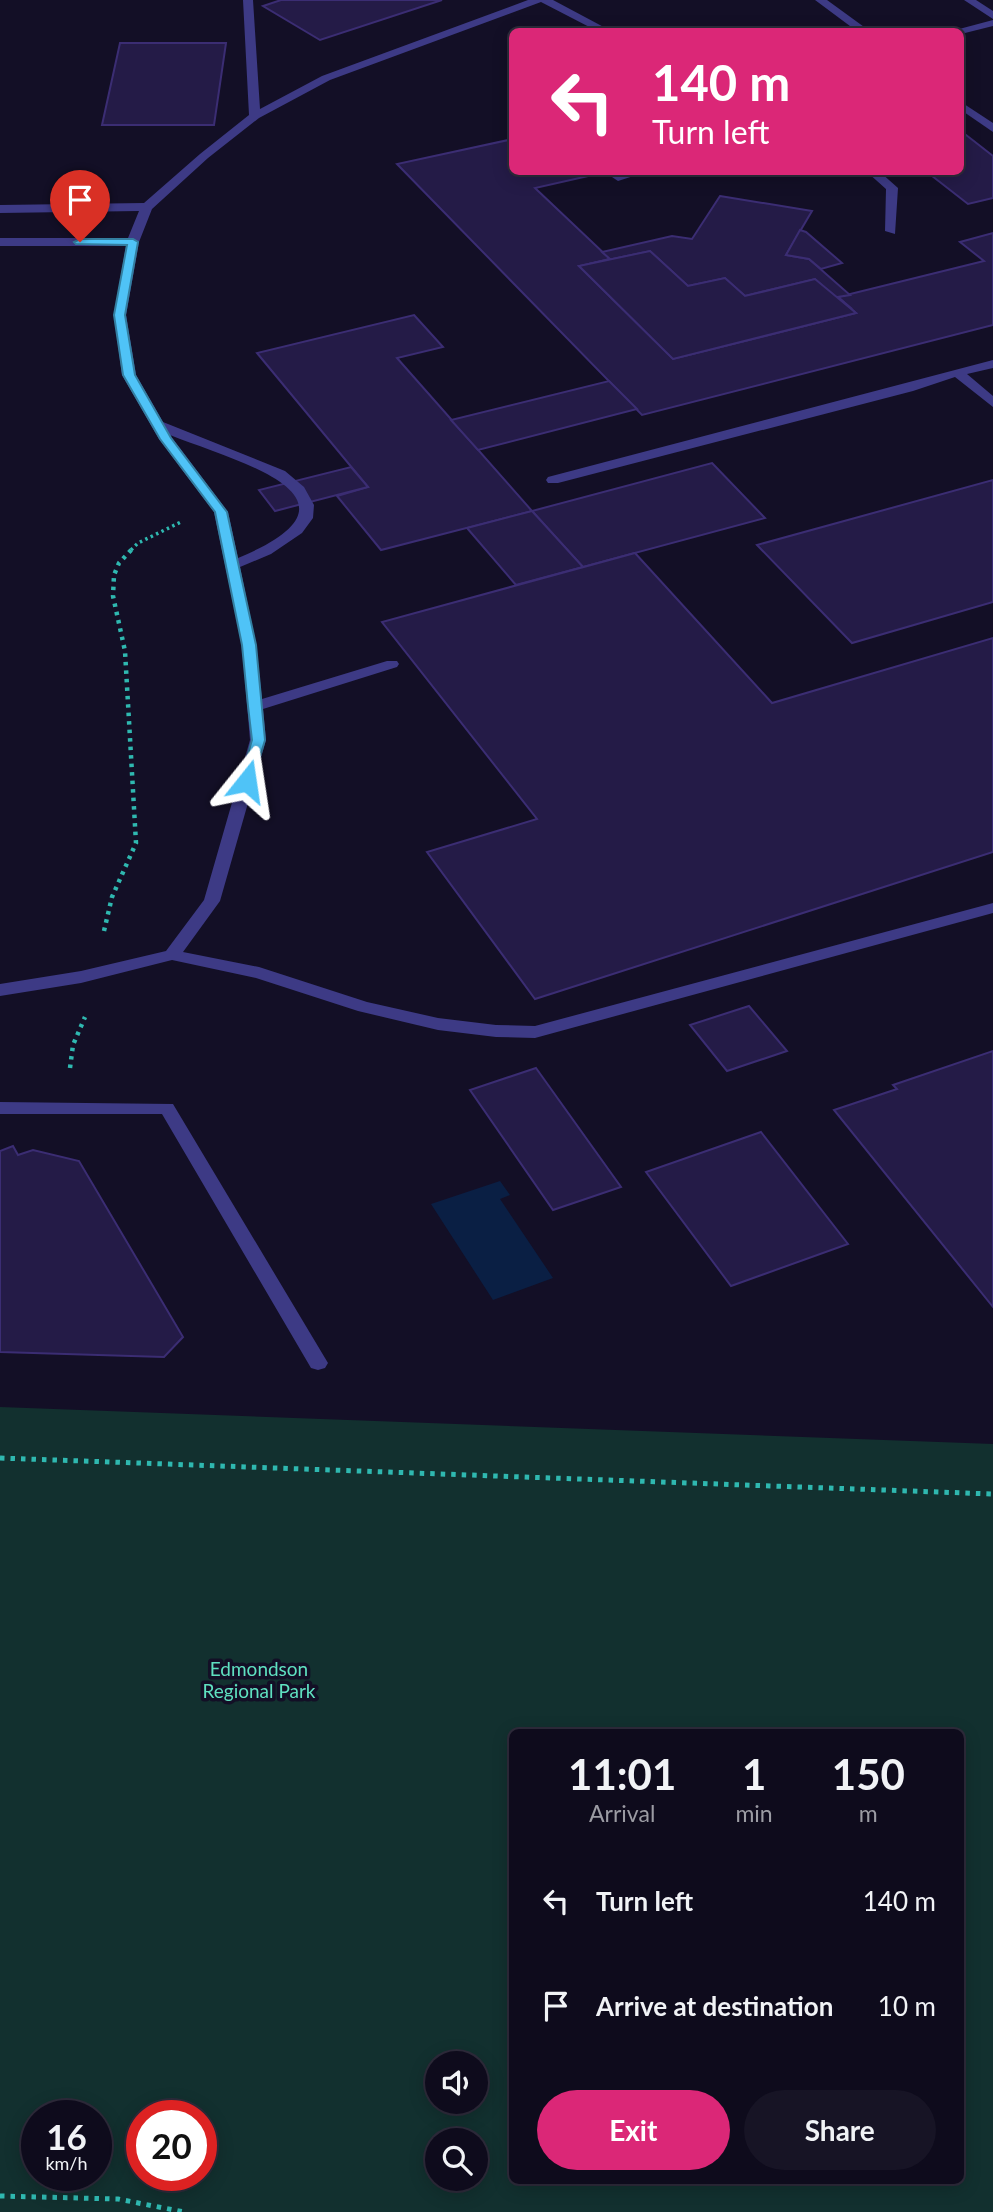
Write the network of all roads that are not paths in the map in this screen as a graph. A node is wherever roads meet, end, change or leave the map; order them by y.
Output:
1 (248, 0) edge
2 (538, 0) edge
3 (545, 0) edge
4 (820, 0) edge
5 (969, 0) edge
6 (993, 16) edge
7 (993, 23) edge
8 (600, 28) edge
9 (860, 28) edge
10 (964, 30) edge
11 (964, 106) edge
12 (255, 116) junction
13 (993, 129) edge
14 (627, 175) edge
15 (877, 175) edge
16 (618, 177) dead end
17 (147, 207) junction
18 (0, 209) edge
19 (891, 231) dead end
20 (0, 242) edge
21 (133, 242) junction
22 (993, 364) edge
23 (957, 372) junction
24 (993, 404) edge
25 (158, 425) junction
26 (553, 480) dead end
27 (231, 566) junction
28 (392, 664) dead end
29 (255, 706) junction
30 (993, 908) edge
31 (172, 955) junction
32 (0, 989) edge
33 (0, 1108) edge
34 (318, 1363) dead end

1 - 12 lane
2 - 12 lane
3 - 8 lane
4 - 9 lane
5 - 6 lane
7 - 10 lane
11 - 13 lane
12 - 17 lane
14 - 16 lane
15 - 19 lane
17 - 18 lane
17 - 21 lane
20 - 21 lane
21 - 25 lane
22 - 23 lane
23 - 24 lane
23 - 26 lane
25 - 27 lane
25 - 27 lane
27 - 29 lane
28 - 29 lane
29 - 31 lane
30 - 31 lane
31 - 32 lane
33 - 34 lane

